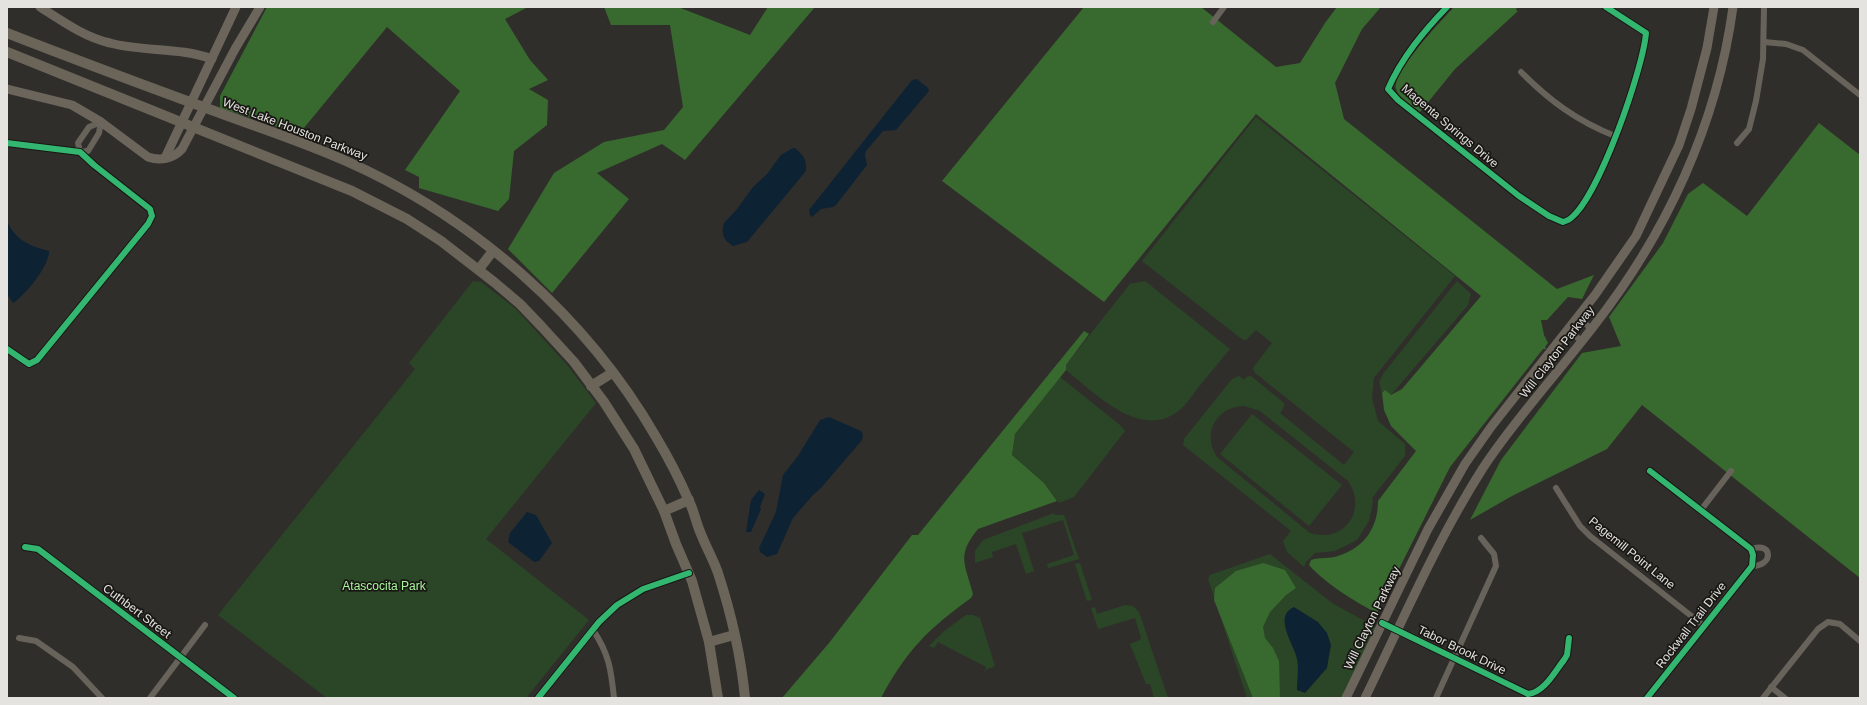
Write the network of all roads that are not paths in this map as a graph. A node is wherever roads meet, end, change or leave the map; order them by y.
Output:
1 (40, 7) edge
2 (236, 7) edge
3 (260, 7) edge
4 (1224, 7) edge
5 (1447, 7) edge
6 (1606, 7) edge
7 (1714, 7) edge
8 (1733, 7) edge
9 (1764, 7) edge
10 (1213, 22) dead end
11 (7, 33) edge
12 (1764, 42) junction
13 (7, 52) edge
14 (212, 59) junction
15 (1521, 72) dead end
16 (7, 89) edge
17 (1860, 95) edge
18 (191, 102) junction
19 (205, 108) junction
20 (101, 122) junction
21 (182, 122) junction
22 (194, 126) junction
23 (1615, 136) junction
24 (1737, 142) dead end
25 (7, 143) edge
26 (80, 152) junction
27 (165, 158) junction
28 (1636, 236) junction
29 (1651, 244) junction
30 (493, 252) junction
31 (479, 269) junction
32 (1578, 318) junction
33 (1592, 329) junction
34 (1567, 330) junction
35 (1582, 341) junction
36 (7, 349) edge
37 (612, 373) junction
38 (592, 386) junction
39 (1731, 471) dead end
40 (1650, 472) dead end
41 (1556, 488) dead end
42 (689, 500) junction
43 (1701, 510) junction
44 (664, 511) junction
45 (1481, 538) dead end
46 (24, 547) dead end
47 (1751, 549) junction
48 (1752, 566) junction
49 (689, 573) junction
50 (1382, 623) junction
51 (205, 625) dead end
52 (1704, 626) junction
53 (593, 630) junction
54 (1398, 631) junction
55 (734, 634) junction
56 (19, 638) dead end
57 (1569, 638) dead end
58 (1860, 641) edge
59 (709, 642) junction
60 (181, 657) junction
61 (1454, 659) junction
62 (1771, 687) junction
63 (102, 698) edge
64 (150, 698) edge
65 (234, 698) edge
66 (538, 698) edge
67 (614, 698) edge
68 (718, 698) edge
69 (745, 698) edge
70 (1346, 698) edge
71 (1365, 698) edge
72 (1436, 698) edge
73 (1647, 698) edge
74 (1763, 698) edge
75 (1785, 698) edge

1 - 14 main road
2 - 14 main road
3 - 19 main road
4 - 10 street
5 - 23 street, Magenta Springs Drive
6 - 23 street
7 - 28 main road, Will Clayton Parkway
8 - 29 main road, Will Clayton Parkway
9 - 12 street
11 - 18 main road, West Lake Houston Parkway
12 - 17 street
12 - 24 street
13 - 21 main road
14 - 18 main road
15 - 23 street
16 - 20 main road
18 - 19 main road, West Lake Houston Parkway
18 - 21 main road
19 - 22 main road
19 - 30 main road, West Lake Houston Parkway
20 - 26 street
20 - 26 street
20 - 27 main road
21 - 22 main road
21 - 27 main road
22 - 27 main road
22 - 31 main road
25 - 26 street
26 - 36 street
28 - 29 main road
28 - 32 main road, Will Clayton Parkway
29 - 33 main road, Will Clayton Parkway
30 - 31 main road
30 - 37 main road, West Lake Houston Parkway
31 - 38 main road
32 - 33 street
32 - 34 main road, Will Clayton Parkway
33 - 35 main road, Will Clayton Parkway
34 - 35 street
34 - 50 main road, Will Clayton Parkway
35 - 54 main road, Will Clayton Parkway
37 - 38 main road
37 - 42 main road, West Lake Houston Parkway
38 - 44 main road
39 - 43 street
40 - 43 street
41 - 52 street, Pagemill Point Lane
42 - 44 main road
42 - 55 main road, West Lake Houston Parkway
43 - 47 street
44 - 49 main road
45 - 61 street
46 - 60 street, Cuthbert Street
47 - 48 street
47 - 48 street
48 - 52 street, Rockwall Trail Drive
49 - 53 street
49 - 59 main road
50 - 54 street, Tabor Brook Drive
50 - 70 main road, Will Clayton Parkway
51 - 60 street
52 - 73 street, Rockwall Trail Drive
53 - 66 street
53 - 67 street
54 - 61 street, Tabor Brook Drive
54 - 71 main road, Will Clayton Parkway
55 - 59 main road
55 - 69 main road, West Lake Houston Parkway
56 - 63 street
57 - 61 street, Tabor Brook Drive
58 - 62 street
59 - 68 main road
60 - 64 street
60 - 65 street, Cuthbert Street
61 - 72 street
62 - 74 street
62 - 75 street

